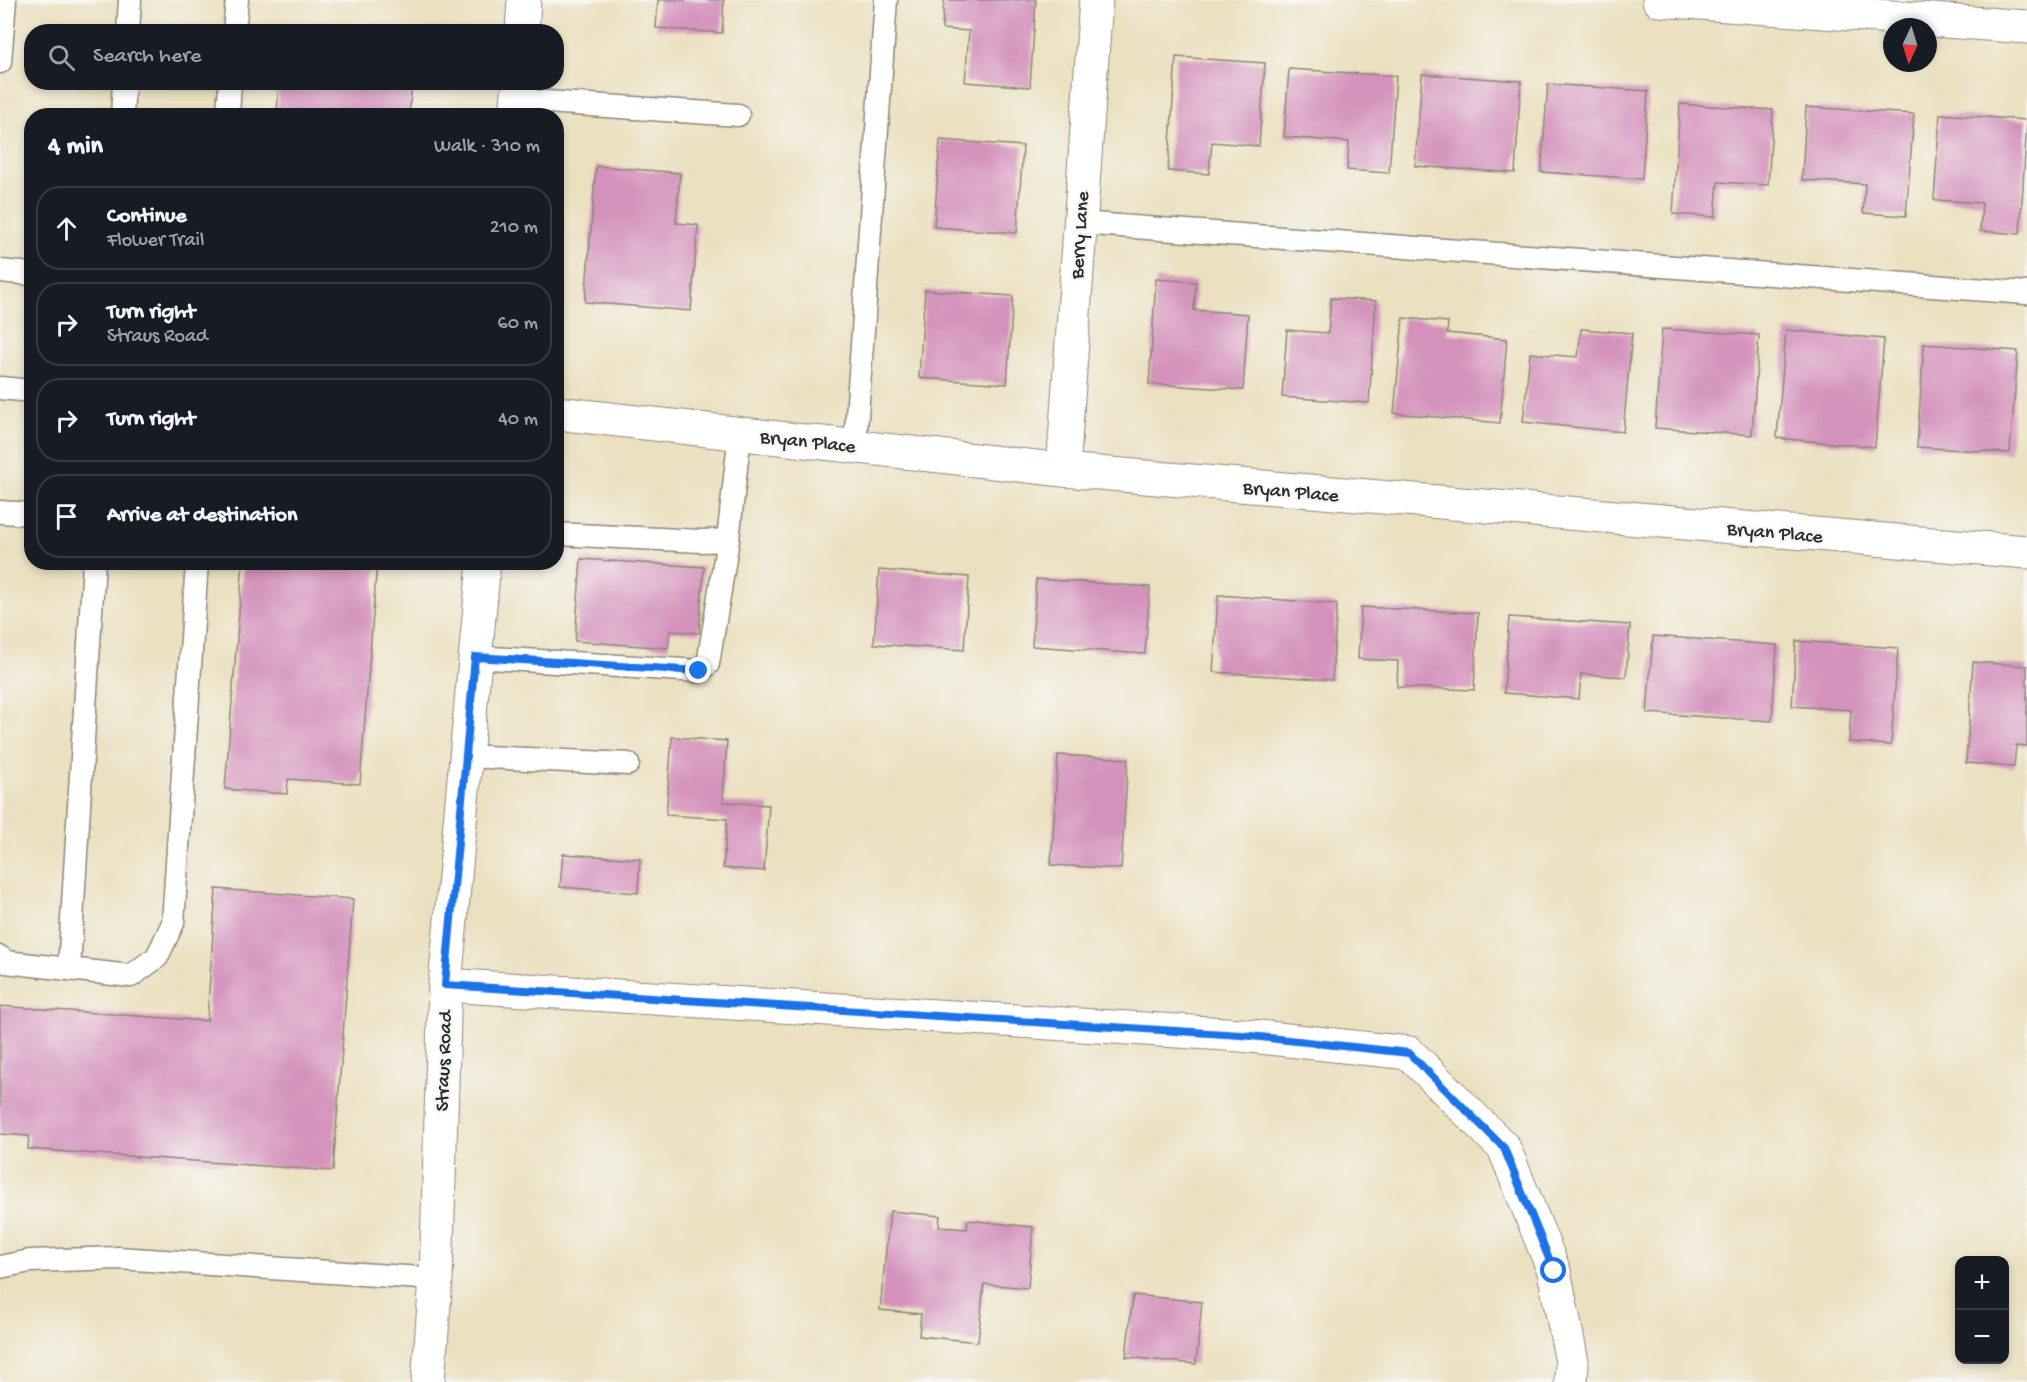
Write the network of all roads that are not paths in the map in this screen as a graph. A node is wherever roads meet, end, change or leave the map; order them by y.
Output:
1 (6, 0) edge
2 (130, 0) edge
3 (237, 0) edge
4 (524, 0) edge
5 (886, 0) edge
6 (1096, 0) edge
7 (1659, 0) edge
8 (128, 24) edge
9 (235, 24) edge
10 (522, 24) edge
11 (2027, 27) edge
12 (0, 62) edge
13 (124, 90) edge
14 (230, 90) edge
15 (517, 100) edge
16 (122, 108) edge
17 (228, 108) edge
18 (738, 115) dead end
19 (1079, 223) junction
20 (0, 271) edge
21 (24, 273) edge
22 (2027, 293) edge
23 (0, 388) edge
24 (24, 390) edge
25 (564, 414) edge
26 (740, 433) junction
27 (855, 445) junction
28 (1063, 470) junction
29 (0, 512) edge
30 (24, 514) edge
31 (564, 534) edge
32 (728, 540) junction
33 (2027, 552) edge
34 (94, 570) edge
35 (196, 570) edge
36 (483, 570) edge
37 (475, 657) junction
38 (466, 756) junction
39 (628, 764) dead end
40 (0, 957) edge
41 (69, 969) junction
42 (445, 985) junction
43 (0, 1267) edge
44 (436, 1279) junction
45 (429, 1382) edge
46 (1571, 1382) edge

1 - 12 lane
2 - 8 lane
3 - 9 lane
4 - 10 street
5 - 27 lane
6 - 19 street, Berry Lane
7 - 11 street
13 - 16 lane
14 - 17 lane
15 - 18 lane
19 - 22 lane
19 - 28 street, Berry Lane
20 - 21 lane
23 - 24 lane
25 - 26 street, Bryan Place
26 - 27 street, Bryan Place
26 - 32 lane
27 - 28 street, Bryan Place
28 - 33 street, Bryan Place
29 - 30 lane
31 - 32 lane
32 - 37 lane
34 - 41 lane
35 - 41 lane
36 - 37 street, Straus Road
37 - 38 street, Straus Road
38 - 39 lane
38 - 42 street, Straus Road
40 - 41 lane
42 - 44 street, Straus Road
42 - 46 street
43 - 44 lane
44 - 45 street, Straus Road

